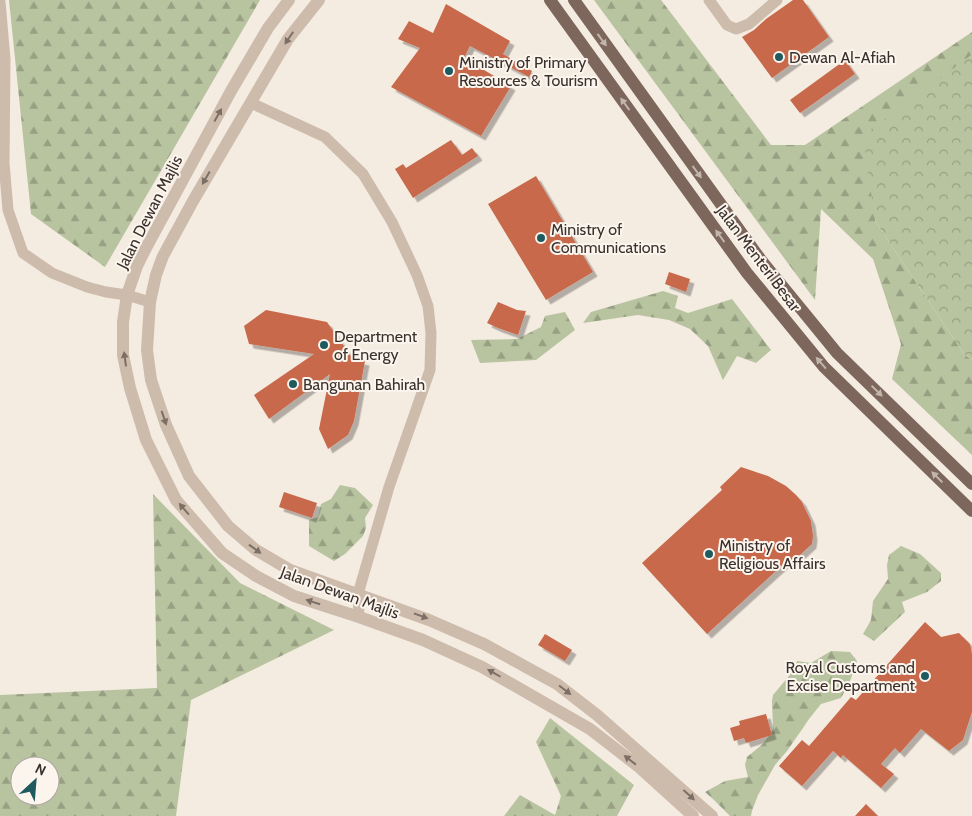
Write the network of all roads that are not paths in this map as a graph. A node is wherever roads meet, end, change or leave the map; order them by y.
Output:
1 (289, 0) edge
2 (319, 0) edge
3 (550, 0) edge
4 (574, 0) edge
5 (709, 0) edge
6 (777, 0) edge
7 (0, 2) edge
8 (251, 103) junction
9 (137, 266) junction
10 (156, 276) junction
11 (127, 294) junction
12 (150, 302) junction
13 (972, 484) edge
14 (972, 511) edge
15 (358, 594) junction
16 (359, 617) junction
17 (693, 816) edge
18 (712, 816) edge

9 -> 1 street, Jalan Dewan Majlis
2 -> 8 street, Jalan Dewan Majlis
14 -> 3 main road, Jalan Menteri Besar
4 -> 13 main road, Jalan Menteri Besar
5 - 6 street
7 - 11 street
8 -> 10 street, Jalan Dewan Majlis
8 - 15 street
9 - 10 street
9 - 11 street, Jalan Dewan Majlis
10 - 12 street, Jalan Dewan Majlis
11 - 12 street
16 -> 11 street, Jalan Dewan Majlis
12 -> 15 street, Jalan Dewan Majlis
15 - 16 street
15 -> 18 street, Jalan Dewan Majlis
17 -> 16 street, Jalan Dewan Majlis

